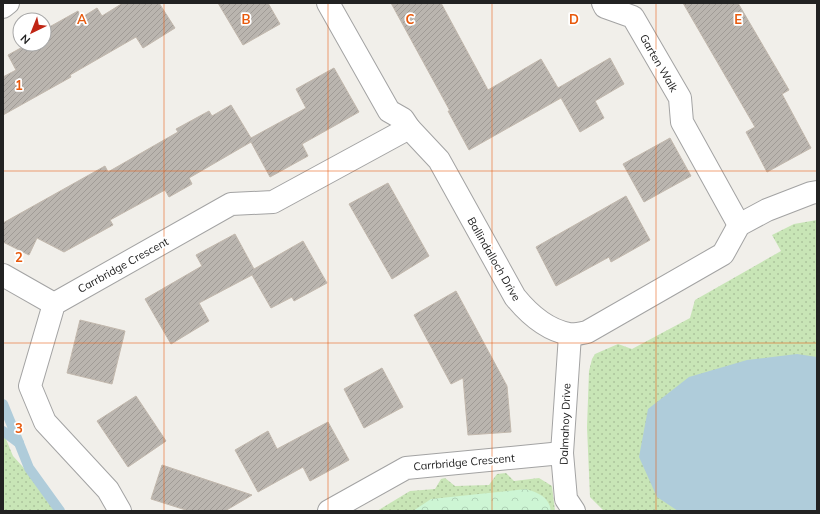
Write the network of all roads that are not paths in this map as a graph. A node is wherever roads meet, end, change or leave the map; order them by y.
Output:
1 (8, 3) edge
2 (328, 3) edge
3 (603, 3) edge
4 (3, 7) edge
5 (409, 128) junction
6 (817, 192) edge
7 (739, 225) junction
8 (3, 275) edge
9 (54, 304) junction
10 (570, 335) junction
11 (562, 453) junction
12 (120, 511) edge
13 (329, 511) edge
14 (574, 511) edge

1 - 4 street
2 - 5 street, Ballindalloch Drive
3 - 7 street, Garten Walk
5 - 9 street, Carrbridge Crescent
5 - 10 street, Ballindalloch Drive
6 - 7 street
7 - 10 street
8 - 9 street
9 - 12 street
10 - 11 street, Dalmahoy Drive
11 - 13 street, Carrbridge Crescent
11 - 14 street, Dalmahoy Drive

